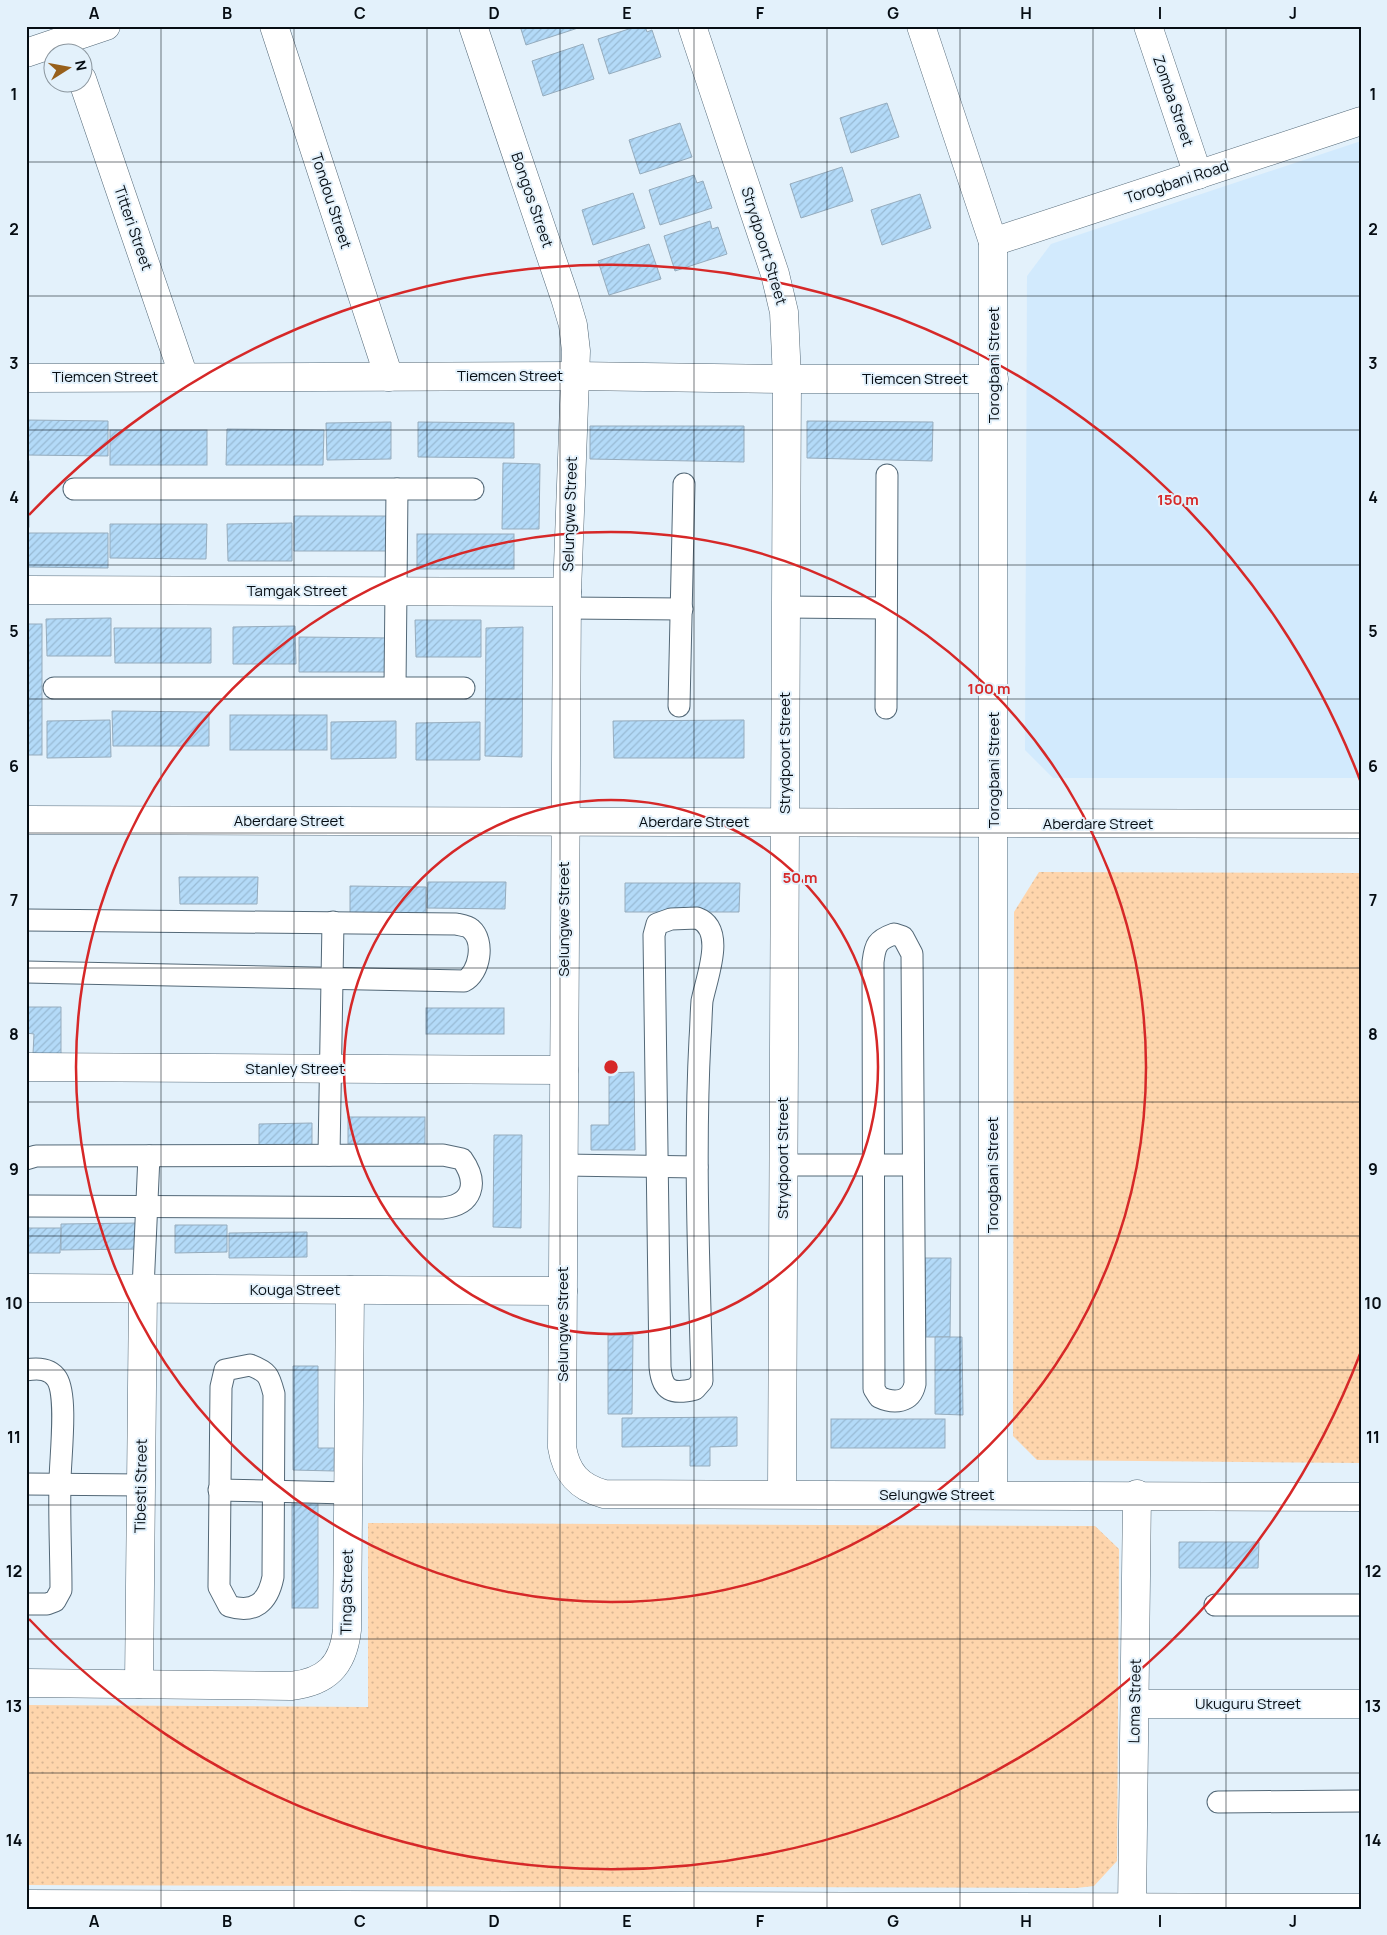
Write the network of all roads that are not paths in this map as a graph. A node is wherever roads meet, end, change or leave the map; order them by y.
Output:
1 (106, 26) edge
2 (274, 26) edge
3 (473, 26) edge
4 (692, 26) edge
5 (921, 26) edge
6 (1148, 26) edge
7 (77, 42) edge
8 (42, 50) edge
9 (26, 53) edge
10 (86, 92) edge
11 (1361, 121) edge
12 (1198, 175) junction
13 (993, 242) junction
14 (576, 376) junction
15 (184, 377) junction
16 (389, 377) junction
17 (26, 378) edge
18 (787, 379) junction
19 (994, 379) junction
20 (887, 475) dead end
21 (684, 484) dead end
22 (74, 489) dead end
23 (397, 489) junction
24 (473, 489) dead end
25 (26, 590) edge
26 (397, 591) junction
27 (567, 600) junction
28 (786, 607) junction
29 (886, 608) junction
30 (682, 609) junction
31 (54, 688) dead end
32 (395, 688) junction
33 (464, 688) dead end
34 (679, 706) dead end
35 (886, 708) dead end
36 (26, 820) edge
37 (565, 822) junction
38 (784, 822) junction
39 (994, 823) junction
40 (1361, 824) edge
41 (26, 920) edge
42 (333, 922) junction
43 (26, 972) edge
44 (332, 979) junction
45 (26, 1067) edge
46 (329, 1069) junction
47 (564, 1070) junction
48 (329, 1155) junction
49 (149, 1156) junction
50 (26, 1159) edge
51 (564, 1165) junction
52 (784, 1165) junction
53 (656, 1166) junction
54 (872, 1166) junction
55 (914, 1166) junction
56 (697, 1167) junction
57 (26, 1206) edge
58 (147, 1208) junction
59 (26, 1288) edge
60 (143, 1289) junction
61 (350, 1290) junction
62 (563, 1292) junction
63 (26, 1370) edge
64 (26, 1484) edge
65 (60, 1484) junction
66 (142, 1485) junction
67 (218, 1490) junction
68 (274, 1491) junction
69 (348, 1493) junction
70 (782, 1494) junction
71 (1138, 1494) junction
72 (993, 1495) junction
73 (1361, 1496) edge
74 (26, 1604) edge
75 (1215, 1604) dead end
76 (1361, 1605) edge
77 (26, 1684) edge
78 (139, 1684) junction
79 (1135, 1704) junction
80 (1361, 1704) edge
81 (1361, 1801) edge
82 (1218, 1802) dead end
83 (26, 1904) edge
84 (1132, 1908) edge
85 (1361, 1908) edge

1 - 7 street
2 - 16 street, Tondou Street
3 - 14 street, Bongos Street
4 - 18 street, Strydpoort Street
5 - 13 street, Torogbani Street
6 - 12 street, Zomba Street
8 - 9 street
10 - 15 street, Titteri Street
11 - 12 street, Torogbani Road
12 - 13 street, Torogbani Road
13 - 19 street, Torogbani Street
14 - 16 street, Tiemcen Street
14 - 18 street, Tiemcen Street
14 - 27 street, Selungwe Street
15 - 16 street, Tiemcen Street
15 - 17 street, Tiemcen Street
18 - 19 street, Tiemcen Street
18 - 28 street, Strydpoort Street
19 - 39 street, Torogbani Street
20 - 29 lane
21 - 30 lane
22 - 23 lane
23 - 24 lane
23 - 26 lane
25 - 26 street, Tamgak Street
26 - 27 street, Tamgak Street
26 - 32 lane
27 - 30 lane
27 - 37 street, Selungwe Street
28 - 29 lane
28 - 38 street, Strydpoort Street
29 - 35 lane
30 - 34 lane
31 - 32 lane
32 - 33 lane
36 - 37 street, Aberdare Street
37 - 38 street, Aberdare Street
37 - 47 street, Selungwe Street
38 - 39 street, Aberdare Street
38 - 52 street, Strydpoort Street
39 - 40 street, Aberdare Street
39 - 72 street, Torogbani Street
41 - 42 lane
42 - 44 lane
42 - 44 lane
43 - 44 lane
44 - 46 lane
45 - 46 street, Stanley Street
46 - 47 street, Stanley Street
46 - 48 lane
47 - 51 street, Selungwe Street
48 - 49 lane
48 - 58 lane
49 - 50 lane
49 - 58 lane
51 - 53 lane
51 - 62 street, Selungwe Street
52 - 54 lane
52 - 70 street, Strydpoort Street
53 - 56 lane
53 - 56 lane
53 - 56 lane
54 - 55 lane
54 - 55 lane
54 - 55 lane
57 - 58 lane
58 - 60 lane
59 - 60 street, Kouga Street
60 - 61 street, Kouga Street
60 - 66 street, Tibesti Street
61 - 62 street, Kouga Street
61 - 69 street, Tinga Street
62 - 70 street, Selungwe Street
63 - 65 lane
64 - 65 lane
65 - 66 lane
65 - 74 lane
66 - 78 street, Tibesti Street
67 - 68 lane
67 - 68 lane
67 - 68 lane
68 - 69 lane
69 - 78 street, Tinga Street
70 - 72 street, Selungwe Street
71 - 72 street, Selungwe Street
71 - 73 street, Selungwe Street
71 - 79 street, Loma Street
75 - 76 lane
77 - 78 street, Tinga Street
79 - 80 street, Ukuguru Street
79 - 84 street, Loma Street
81 - 82 lane
83 - 84 street
84 - 85 street

